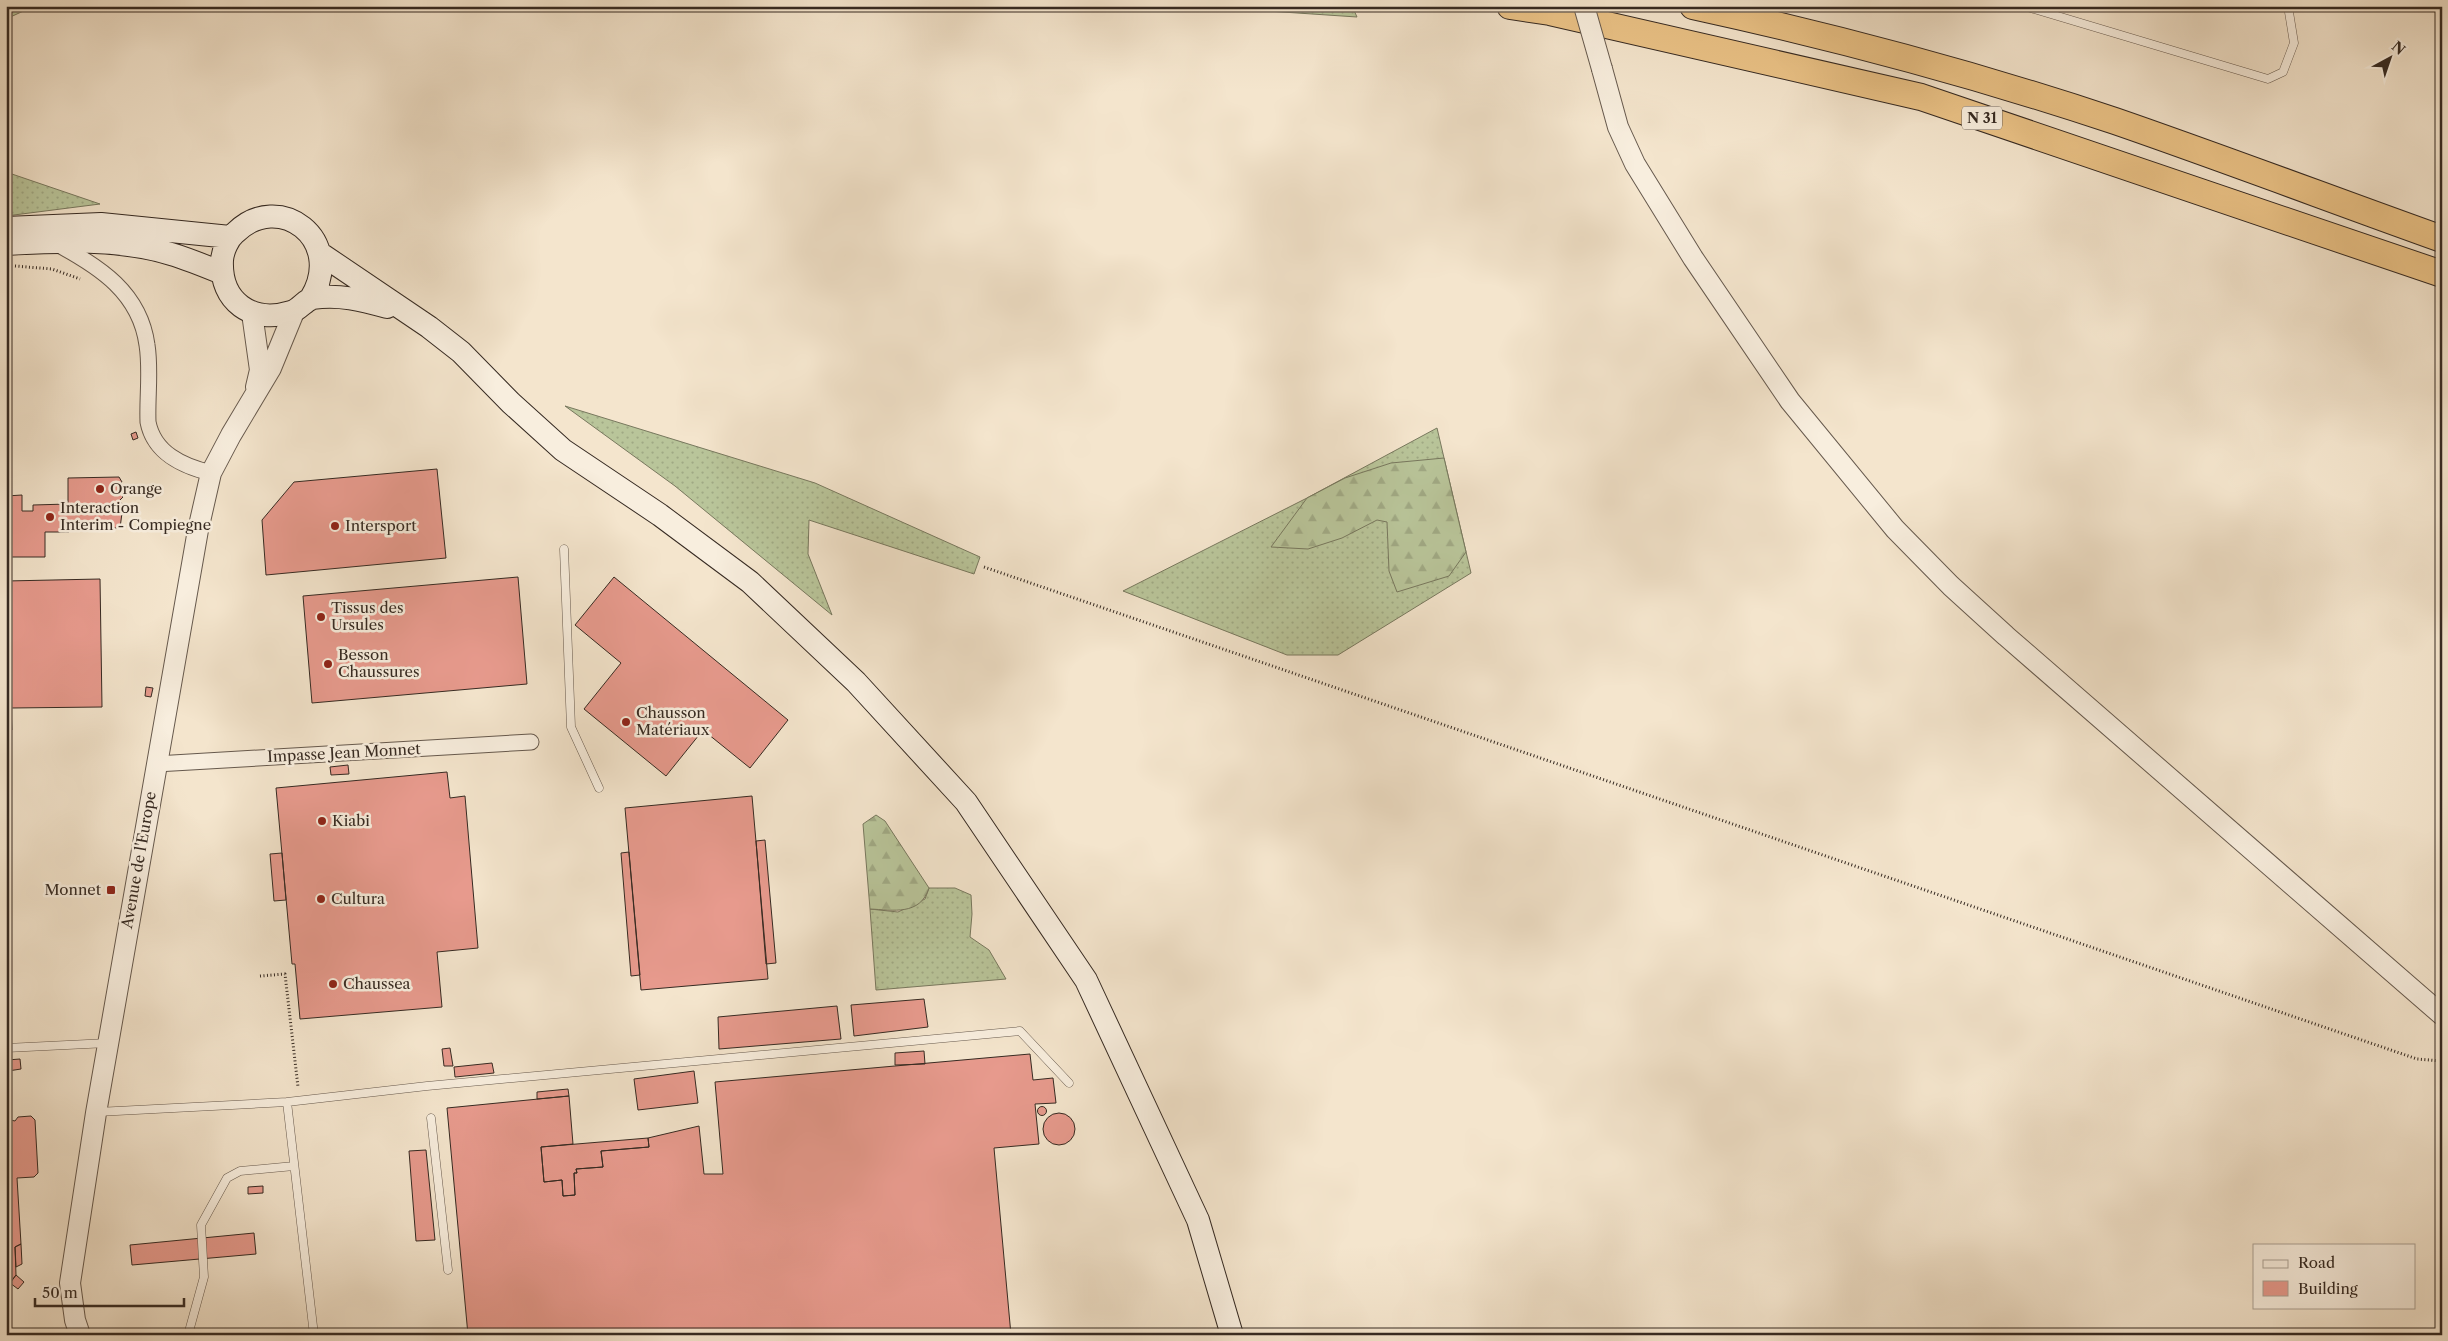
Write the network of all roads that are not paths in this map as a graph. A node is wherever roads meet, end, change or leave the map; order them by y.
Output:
1 (1510, 6) edge
2 (1584, 6) edge
3 (1671, 6) edge
4 (1693, 6) edge
5 (2024, 6) edge
6 (2288, 6) edge
7 (1756, 20) junction
8 (6, 228) edge
9 (230, 237) junction
10 (2442, 239) edge
11 (51, 241) junction
12 (6, 244) edge
13 (321, 254) junction
14 (222, 273) junction
15 (2442, 274) edge
16 (302, 305) junction
17 (403, 311) junction
18 (252, 313) junction
19 (253, 396) junction
20 (211, 473) junction
21 (564, 549) dead end
22 (531, 742) dead end
23 (156, 764) junction
24 (599, 788) dead end
25 (2442, 1015) edge
26 (108, 1043) junction
27 (6, 1048) edge
28 (1069, 1084) dead end
29 (287, 1102) junction
30 (96, 1112) junction
31 (431, 1118) dead end
32 (294, 1166) junction
33 (1198, 1220) junction
34 (448, 1270) dead end
35 (80, 1335) edge
36 (188, 1335) edge
37 (314, 1335) edge
38 (1232, 1335) edge
39 (1246, 1335) edge

1 - 15 highway, N 31
2 - 25 street, bridge
3 - 7 highway, N 31
4 - 7 highway
5 - 6 lane
7 - 10 highway, N 31
8 - 9 main road
9 - 13 main road
9 - 14 main road
11 - 12 main road
11 - 14 main road
11 - 20 street
13 - 16 main road
13 - 17 main road
14 - 18 main road
16 - 17 main road
16 - 18 main road
16 - 19 street
17 - 33 main road
18 - 19 street
19 - 20 street, Avenue de l'Europe
20 - 23 street, Avenue de l'Europe
21 - 24 lane
22 - 23 street, Impasse Jean Monnet
23 - 26 street, Avenue de l'Europe
26 - 27 lane
26 - 30 street, Avenue de l'Europe
28 - 29 lane
29 - 30 lane
29 - 32 lane
30 - 35 street, Avenue de l'Europe
31 - 34 lane
32 - 36 lane
32 - 37 lane
33 - 38 main road
33 - 39 main road

